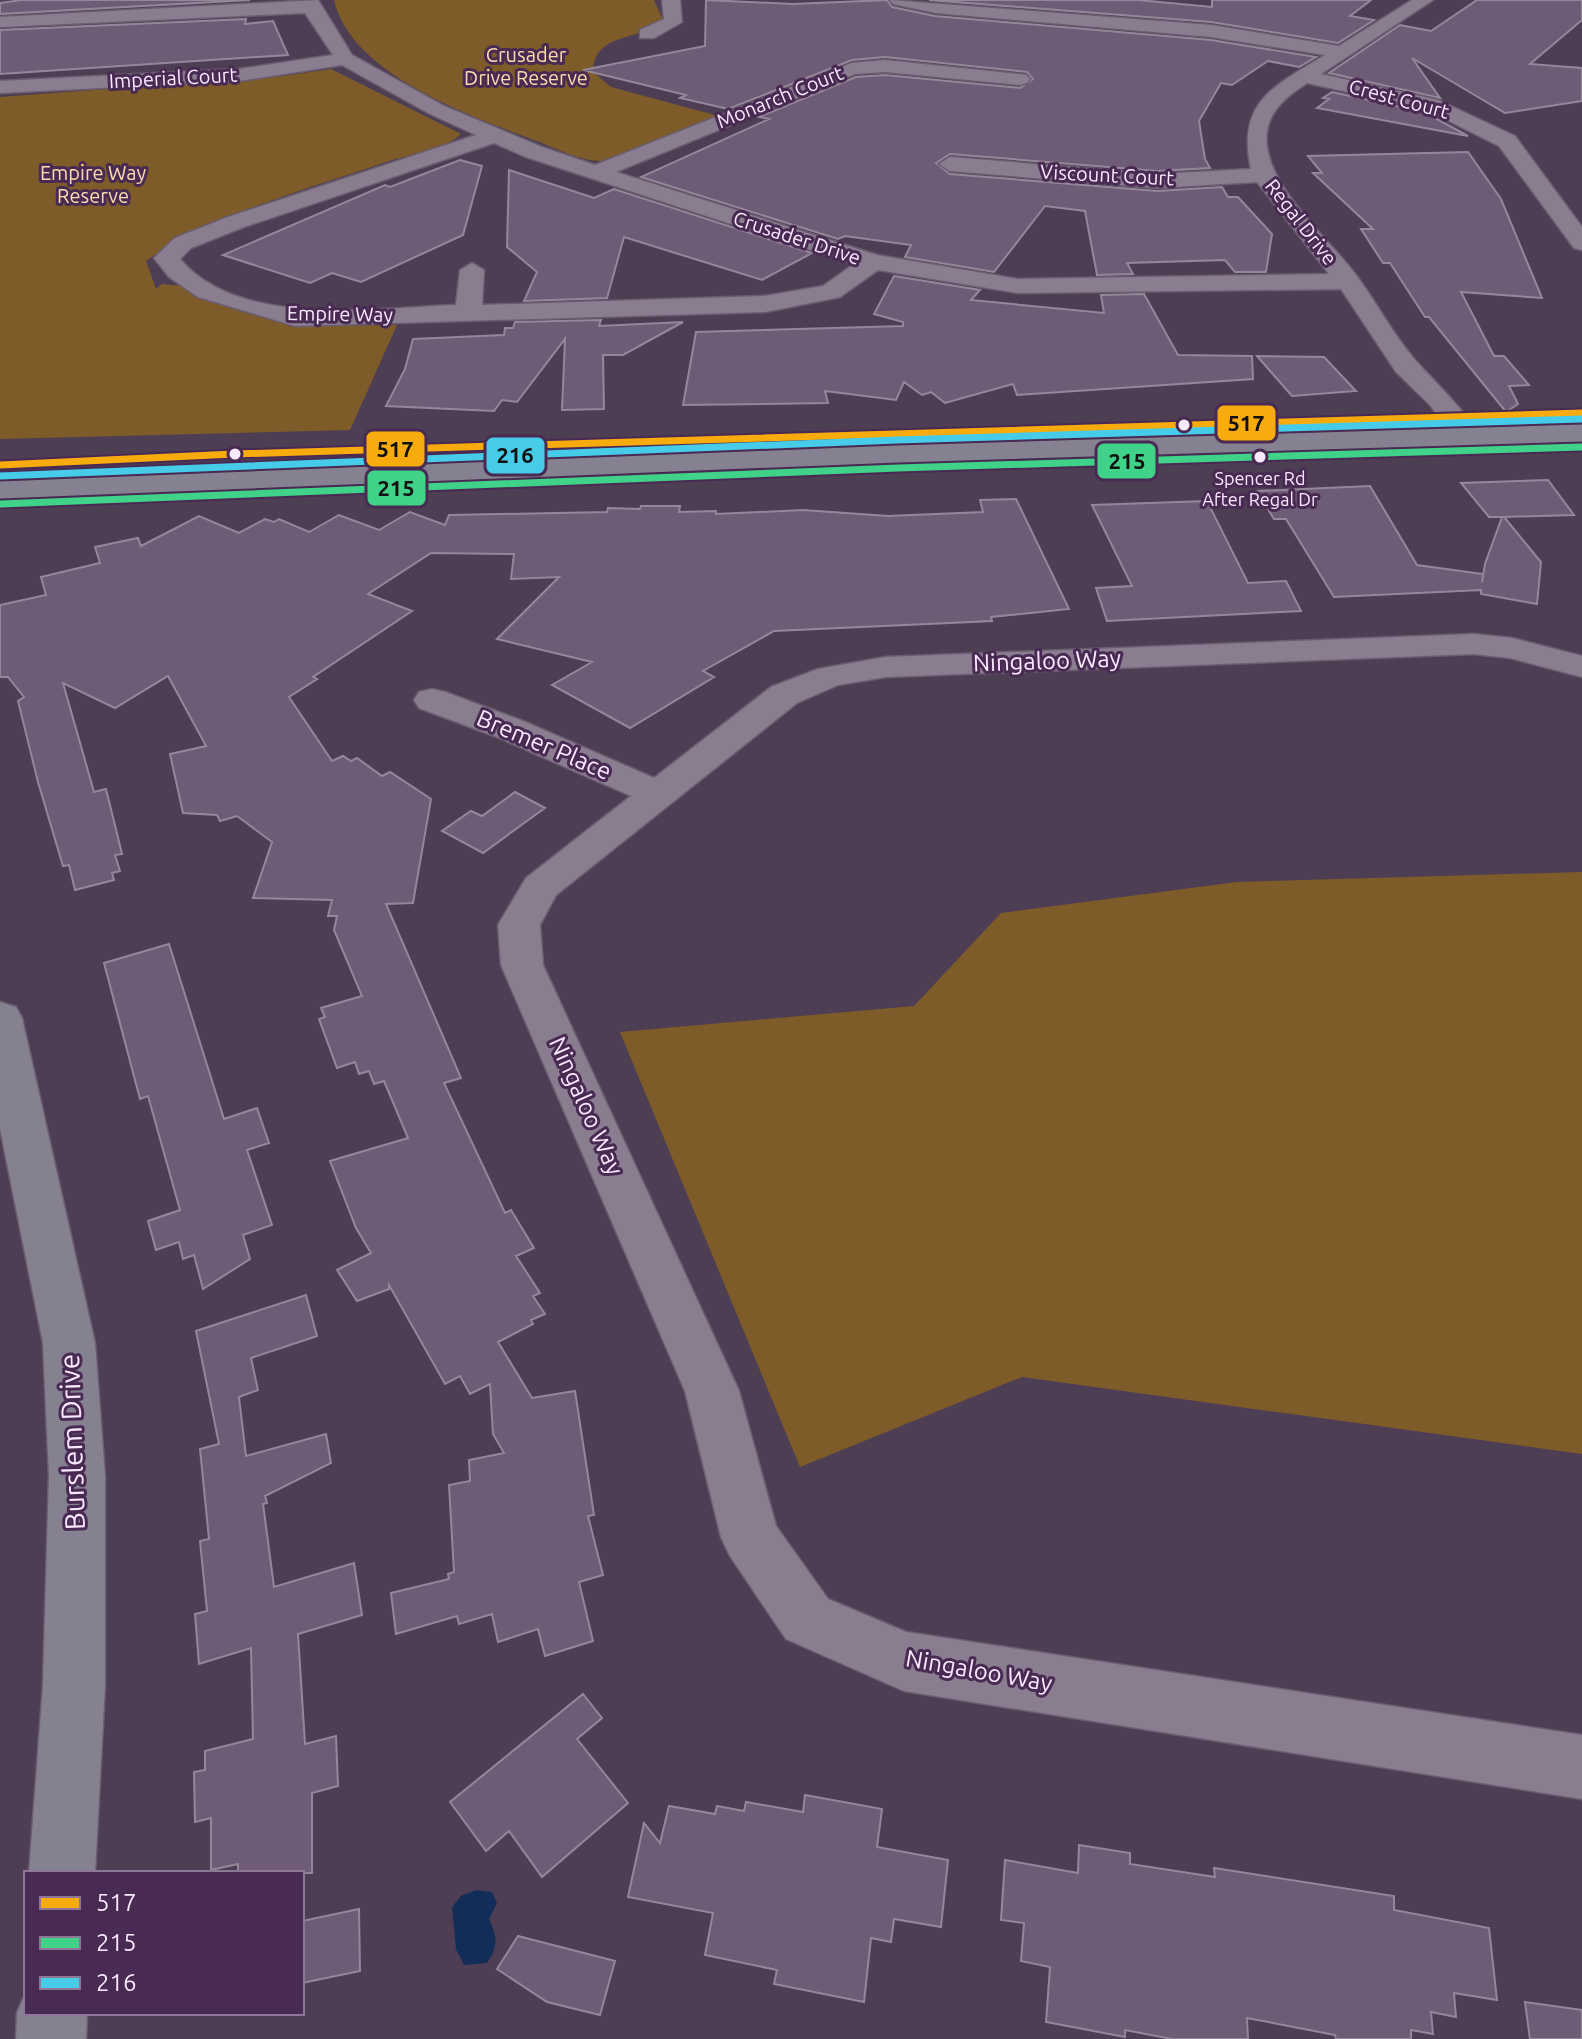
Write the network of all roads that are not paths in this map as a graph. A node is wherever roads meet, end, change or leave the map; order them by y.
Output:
1 (671, 0) edge
2 (899, 0) edge
3 (1424, 0) edge
4 (310, 4) edge
5 (1175, 7) dead end
6 (0, 22) edge
7 (1166, 27) junction
8 (647, 34) dead end
9 (1343, 52) junction
10 (345, 59) junction
11 (1302, 76) junction
12 (1020, 79) dead end
13 (0, 87) edge
14 (496, 135) junction
15 (950, 164) dead end
16 (596, 172) junction
17 (1263, 175) junction
18 (1582, 243) edge
19 (873, 262) junction
20 (472, 270) dead end
21 (1348, 281) junction
22 (468, 314) junction
23 (1582, 413) edge
24 (1204, 423) junction
25 (1446, 427) junction
26 (1582, 433) edge
27 (1341, 441) junction
28 (426, 448) junction
29 (567, 466) junction
30 (1, 472) edge
31 (163, 483) junction
32 (0, 505) edge
33 (1582, 667) edge
34 (432, 700) dead end
35 (656, 793) junction
36 (0, 1018) edge
37 (1582, 1767) edge
38 (62, 1871) edge
39 (52, 2015) edge
40 (51, 2039) edge

1 - 8 street
2 - 7 street
3 - 9 street, Regal Drive
4 - 6 street
4 - 10 street, Crusader Drive
5 - 7 street
7 - 9 street
9 - 11 street, Regal Drive
10 - 13 street, Imperial Court
10 - 14 street, Crusader Drive
11 - 17 street, Regal Drive
11 - 18 street, Crest Court
12 - 16 street, Monarch Court
14 - 16 street, Crusader Drive
14 - 22 street, Empire Way
15 - 17 street, Viscount Court
16 - 19 street, Crusader Drive
17 - 21 street, Regal Drive
19 - 21 street, Crusader Drive
19 - 22 street, Empire Way
20 - 22 street
21 - 25 street, Regal Drive
23 - 25 main road
24 - 25 main road
24 - 27 main road
24 - 28 main road
25 - 26 main road
25 - 27 main road
27 - 29 main road
28 - 29 main road
28 - 30 main road
29 - 31 main road
30 - 31 main road
31 - 32 main road
33 - 35 street, Ningaloo Way
34 - 35 street, Bremer Place
35 - 37 street, Ningaloo Way
36 - 38 main road, Burslem Drive
39 - 40 main road

